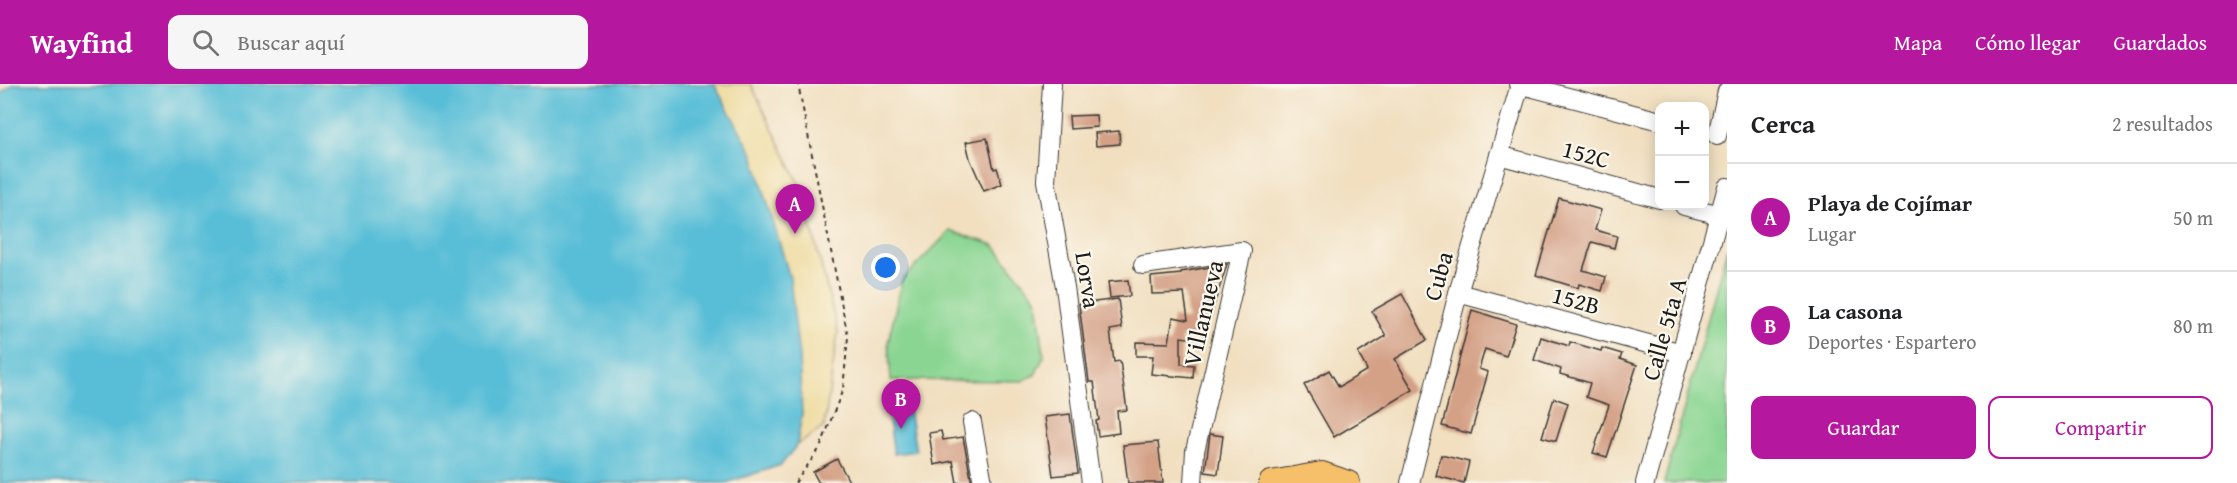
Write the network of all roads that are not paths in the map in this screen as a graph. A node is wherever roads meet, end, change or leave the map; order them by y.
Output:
1 (1052, 84) edge
2 (1519, 84) edge
3 (1726, 84) edge
4 (1727, 90) edge
5 (1575, 91) edge
6 (1655, 120) edge
7 (1716, 135) edge
8 (1499, 155) junction
9 (1727, 187) edge
10 (1655, 198) edge
11 (1699, 210) edge
12 (1721, 216) junction
13 (1143, 265) dead end
14 (1458, 293) junction
15 (1682, 353) junction
16 (972, 422) dead end
17 (983, 483) edge
18 (1091, 483) edge
19 (1192, 483) edge
20 (1271, 483) edge
21 (1348, 483) edge
22 (1410, 483) edge
23 (1645, 483) edge

1 - 18 street, Lorva
2 - 5 street
2 - 8 street, Cuba
3 - 4 street
4 - 7 street
5 - 6 street
8 - 10 street, 152C
8 - 14 street, Cuba
9 - 12 street, Calle 5ta A
11 - 12 street
12 - 15 street, Calle 5ta A
13 - 19 street, Villanueva
14 - 15 street, 152B
14 - 22 street, Cuba
15 - 23 street, Calle 5ta A
16 - 17 street
20 - 21 main road

